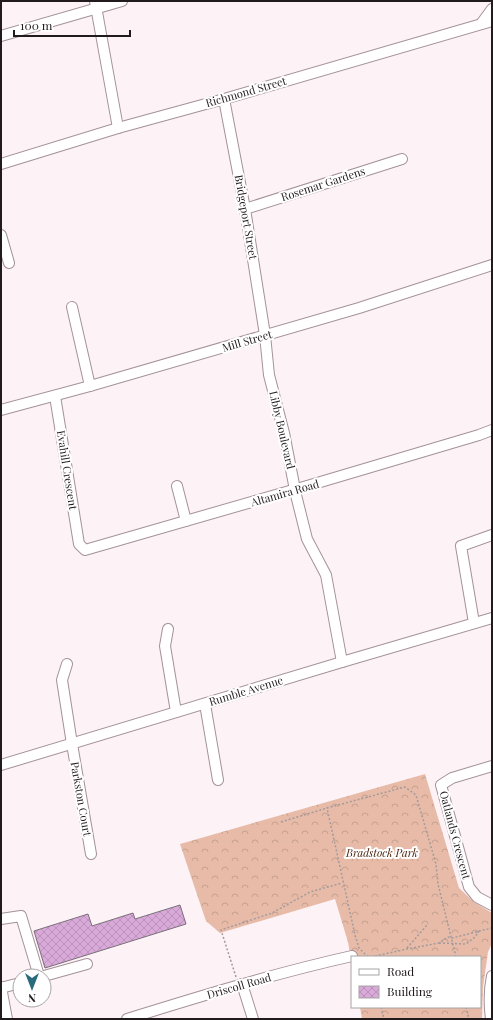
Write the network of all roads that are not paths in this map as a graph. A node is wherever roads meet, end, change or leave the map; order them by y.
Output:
1 (122, 1) edge
2 (96, 5) edge
3 (492, 9) edge
4 (492, 21) edge
5 (481, 24) junction
6 (1, 36) edge
7 (224, 99) junction
8 (118, 128) junction
9 (402, 159) dead end
10 (1, 164) edge
11 (245, 209) junction
12 (1, 236) edge
13 (9, 263) dead end
14 (492, 265) edge
15 (72, 307) dead end
16 (265, 335) junction
17 (90, 386) junction
18 (55, 396) junction
19 (1, 410) edge
20 (492, 430) edge
21 (177, 486) dead end
22 (295, 490) junction
23 (186, 521) junction
24 (492, 535) edge
25 (79, 544) joint
26 (492, 618) edge
27 (474, 623) junction
28 (168, 629) dead end
29 (342, 662) junction
30 (67, 664) dead end
31 (205, 704) junction
32 (176, 712) junction
33 (72, 744) junction
34 (1, 765) edge
35 (492, 766) edge
36 (218, 780) dead end
37 (91, 854) dead end
38 (492, 905) edge
39 (1, 919) edge
40 (351, 956) edge
41 (87, 964) dead end
42 (37, 968) edge
43 (52, 974) edge
44 (492, 976) edge
45 (242, 984) junction
46 (12, 985) edge
47 (1, 987) edge
48 (133, 1018) edge
49 (7, 1019) edge
50 (253, 1019) edge
51 (491, 1019) edge

1 - 2 street
2 - 6 street
2 - 8 street
3 - 5 street
4 - 5 street, Richmond Street
5 - 7 street, Richmond Street
7 - 8 street, Richmond Street
7 - 11 street, Bridgeport Street
8 - 10 street, Richmond Street
9 - 11 street, Rosemar Gardens
11 - 16 street, Bridgeport Street
12 - 13 street
14 - 16 street, Mill Street
15 - 17 street
16 - 17 street, Mill Street
16 - 22 street, Libby Boulevard
17 - 18 street, Mill Street
18 - 19 street, Mill Street
18 - 25 street, Evahill Crescent
20 - 22 street, Altamira Road
21 - 23 street
22 - 23 street, Altamira Road
22 - 29 street, Libby Boulevard
23 - 25 street, Altamira Road
24 - 27 street
26 - 27 street, Rumble Avenue
27 - 29 street, Rumble Avenue
28 - 32 street
29 - 31 street, Rumble Avenue
30 - 33 street, Parkston Court
31 - 32 street, Rumble Avenue
31 - 36 street
32 - 33 street, Rumble Avenue
33 - 34 street, Rumble Avenue
33 - 37 street, Parkston Court
35 - 38 street, Oatlands Crescent
39 - 42 street
40 - 45 street, Driscoll Road
41 - 43 street
44 - 51 street
45 - 48 street, Driscoll Road
45 - 50 street
46 - 47 street
47 - 49 street

